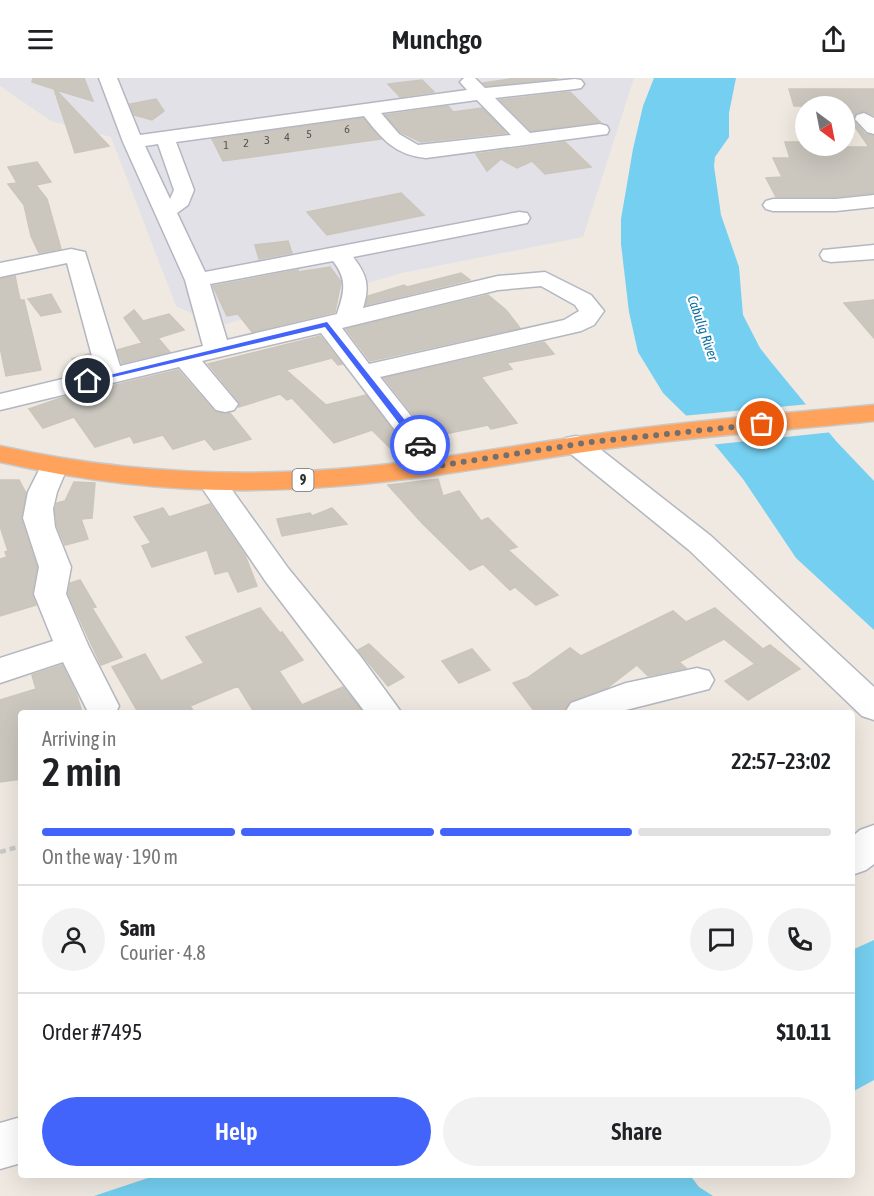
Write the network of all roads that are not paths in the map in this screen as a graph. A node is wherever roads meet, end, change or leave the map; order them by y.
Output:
1 (108, 78) edge
2 (465, 78) edge
3 (575, 84) dead end
4 (481, 94) junction
5 (368, 109) junction
6 (600, 130) dead end
7 (165, 137) junction
8 (525, 139) junction
9 (134, 142) junction
10 (874, 201) edge
11 (773, 205) dead end
12 (165, 211) junction
13 (519, 218) dead end
14 (874, 252) edge
15 (339, 254) junction
16 (831, 255) dead end
17 (0, 270) edge
18 (196, 280) junction
19 (337, 322) junction
20 (217, 350) junction
21 (185, 358) junction
22 (363, 374) junction
23 (110, 376) junction
24 (1, 395) edge
25 (225, 404) dead end
26 (874, 413) edge
27 (591, 443) junction
28 (0, 454) edge
29 (54, 466) junction
30 (437, 466) junction
31 (212, 482) junction
32 (72, 647) junction
33 (0, 671) edge
34 (697, 680) dead end
35 (102, 706) dead end
36 (874, 707) edge
37 (383, 710) edge
38 (588, 710) edge
39 (874, 841) edge
40 (855, 857) edge
41 (18, 1141) edge
42 (0, 1146) edge

1 - 9 street
2 - 4 street
3 - 4 street
4 - 5 street
4 - 8 street
5 - 7 street
5 - 8 street
6 - 8 street
7 - 9 street
7 - 12 street
9 - 12 street
10 - 11 street
12 - 18 street
13 - 15 street
14 - 16 street
15 - 18 street
15 - 19 street
17 - 23 street
18 - 20 street
19 - 20 street
19 - 22 street
19 - 22 street
20 - 21 street
21 - 23 street
21 - 25 street
22 - 30 street
23 - 24 street
26 - 27 highway, 9
27 - 30 highway, 9
27 - 36 street
28 - 29 highway, 9
29 - 31 highway, 9
29 - 32 street
30 - 31 highway, 9
31 - 37 street
32 - 33 street
32 - 35 street
34 - 38 street
39 - 40 street
41 - 42 street

